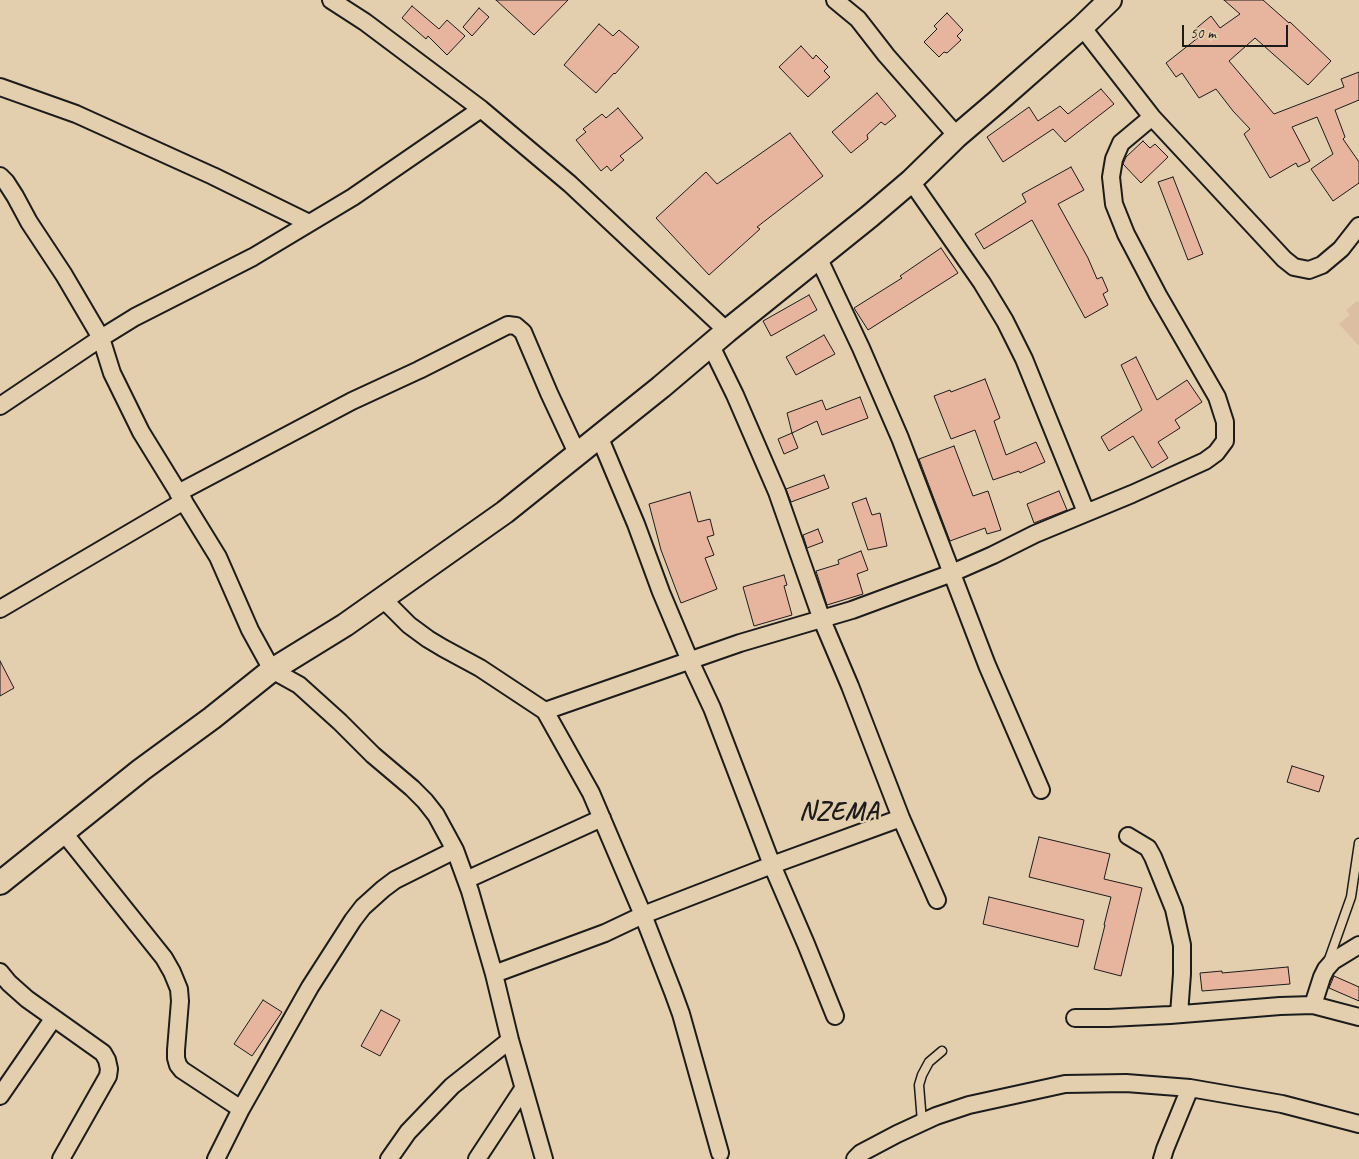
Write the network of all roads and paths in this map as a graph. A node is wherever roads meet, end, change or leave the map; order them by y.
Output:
1 (331, 0) edge
2 (836, 0) edge
3 (1110, 0) edge
4 (1082, 27) junction
5 (0, 87) edge
6 (481, 108) junction
7 (1152, 117) junction
8 (957, 136) junction
9 (0, 176) edge
10 (911, 181) junction
11 (309, 223) junction
12 (1359, 226) edge
13 (818, 258) junction
14 (101, 338) junction
15 (719, 338) junction
16 (0, 406) edge
17 (599, 436) junction
18 (577, 453) junction
19 (181, 497) junction
20 (1086, 512) junction
21 (952, 573) junction
22 (383, 599) junction
23 (0, 609) edge
24 (822, 620) junction
25 (690, 661) junction
26 (272, 670) junction
27 (545, 711) junction
28 (1040, 790) dead end
29 (602, 818) junction
30 (902, 818) junction
31 (64, 833) junction
32 (1128, 836) dead end
33 (1359, 843) edge
34 (455, 850) junction
35 (772, 865) junction
36 (466, 880) junction
37 (0, 883) edge
38 (938, 900) dead end
39 (643, 914) junction
40 (1359, 945) edge
41 (1326, 969) junction
42 (0, 972) edge
43 (494, 974) junction
44 (1313, 1005) junction
45 (1179, 1014) junction
46 (835, 1016) dead end
47 (1359, 1017) edge
48 (1075, 1018) dead end
49 (53, 1019) junction
50 (510, 1040) junction
51 (942, 1051) dead end
52 (1190, 1088) junction
53 (523, 1089) junction
54 (0, 1096) edge
55 (241, 1109) junction
56 (922, 1122) junction
57 (1359, 1124) edge
58 (720, 1153) dead end
59 (61, 1159) edge
60 (216, 1159) edge
61 (389, 1159) edge
62 (477, 1159) edge
63 (544, 1159) edge
64 (855, 1159) edge
65 (1162, 1159) edge

1 - 6 street
2 - 8 street
3 - 4 street
4 - 7 street
4 - 8 street
5 - 11 street
6 - 11 street
6 - 15 street
7 - 12 street
7 - 20 street
8 - 10 street
9 - 14 street
10 - 13 street
10 - 20 street
11 - 14 street
13 - 15 street
13 - 21 street
14 - 16 street
14 - 19 street
15 - 17 street
15 - 24 street
17 - 18 street
17 - 25 street
18 - 19 street
18 - 22 street
19 - 23 street
19 - 26 street
20 - 21 street
21 - 24 street
21 - 28 street
22 - 26 street
22 - 27 street
24 - 25 street
24 - 30 street
25 - 27 street
25 - 35 street
26 - 31 street
26 - 34 street
27 - 29 street
29 - 36 street
29 - 39 street
30 - 35 street
30 - 38 street
31 - 37 street
31 - 55 street
32 - 45 street
33 - 41 lane
34 - 36 street
34 - 55 street
35 - 39 street
35 - 46 street
36 - 43 street
39 - 43 street
39 - 58 street
40 - 41 street
41 - 44 street
42 - 49 street
43 - 50 street
44 - 45 street
44 - 47 street
45 - 48 street
49 - 54 street
49 - 59 street
50 - 53 street
50 - 61 street
51 - 56 lane
52 - 56 street
52 - 57 street
52 - 65 street
53 - 62 street
53 - 63 street
55 - 60 street
56 - 64 street

